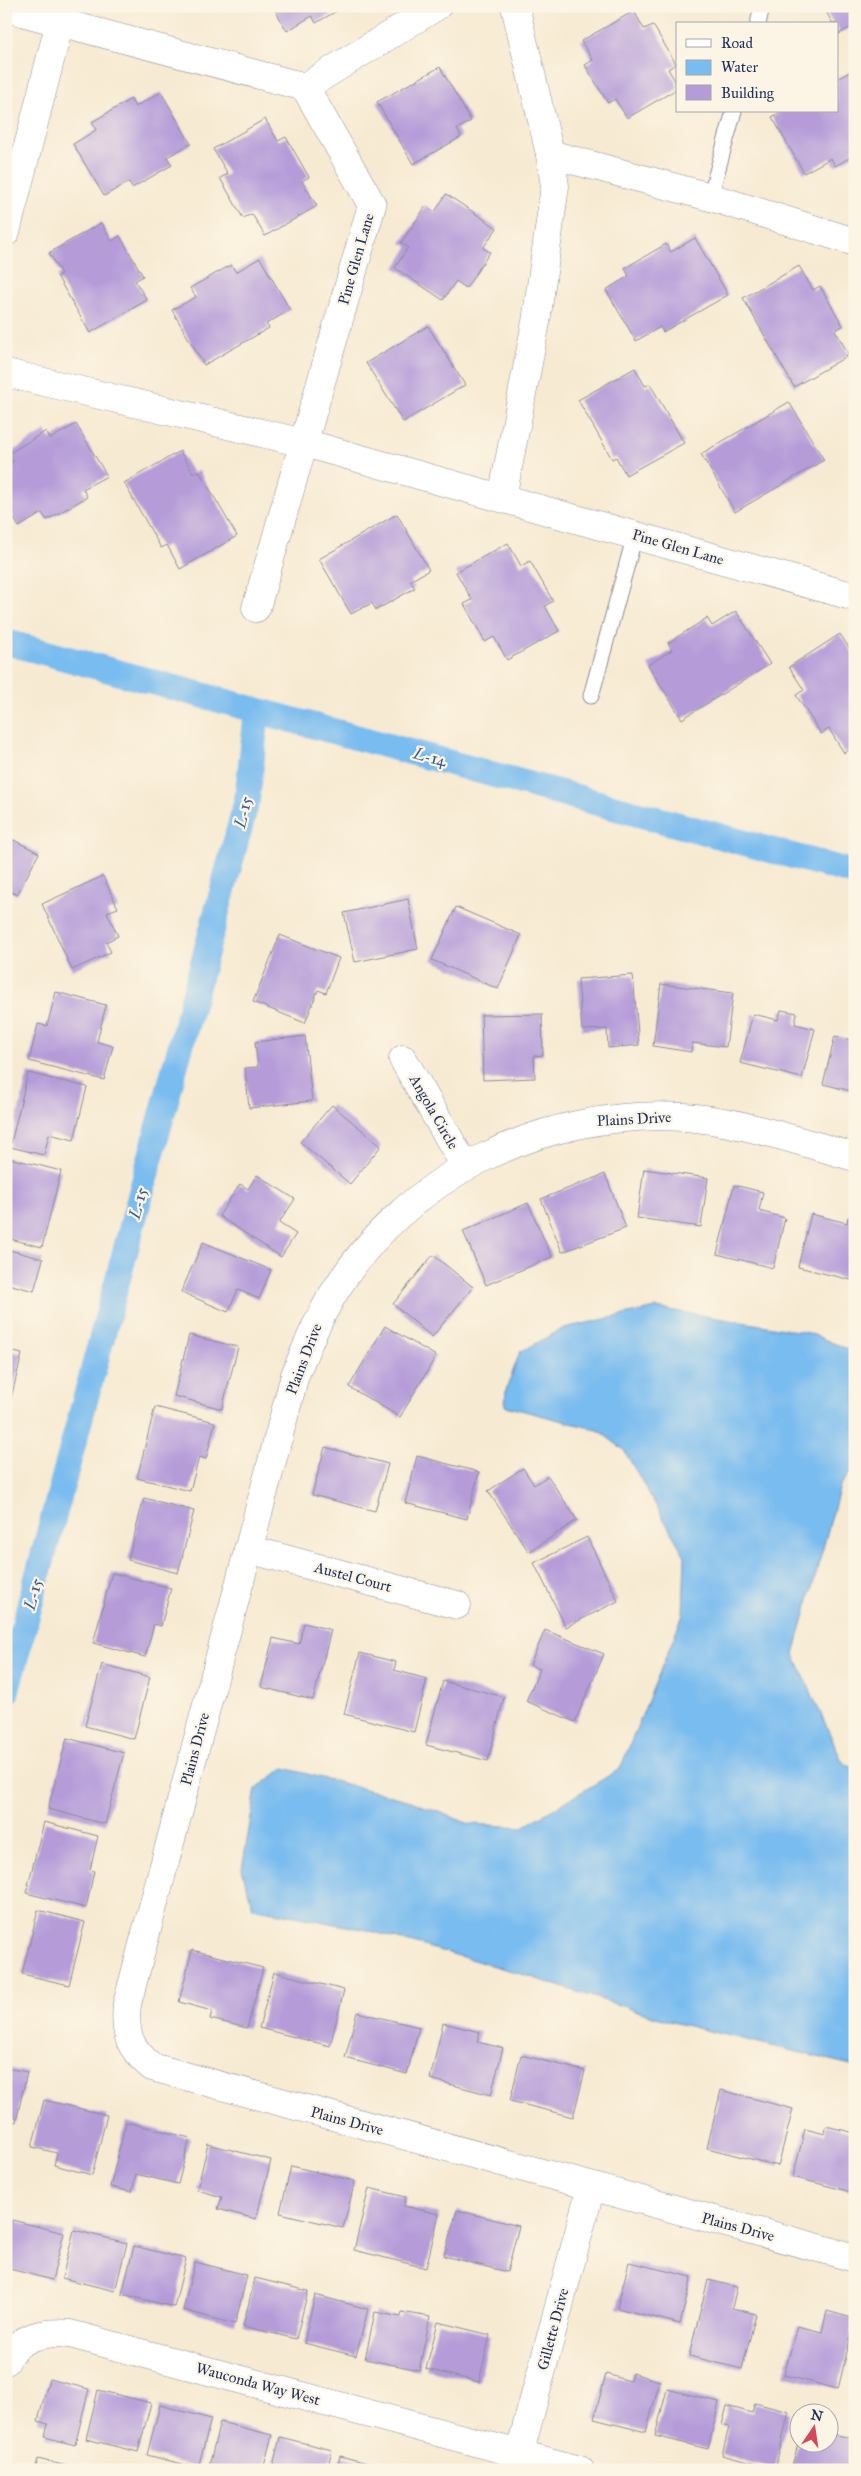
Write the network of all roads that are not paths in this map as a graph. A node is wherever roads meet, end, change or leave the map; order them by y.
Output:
1 (437, 6) edge
2 (515, 6) edge
3 (762, 6) edge
4 (6, 8) edge
5 (62, 14) edge
6 (758, 22) edge
7 (306, 87) junction
8 (734, 112) edge
9 (550, 154) junction
10 (710, 197) junction
11 (6, 232) edge
12 (855, 242) edge
13 (6, 373) edge
14 (304, 443) junction
15 (502, 498) junction
16 (635, 535) junction
17 (855, 596) edge
18 (256, 608) dead end
19 (591, 696) dead end
20 (403, 1058) dead end
21 (855, 1156) edge
22 (465, 1166) junction
23 (248, 1549) junction
24 (458, 1605) dead end
25 (591, 2188) junction
26 (855, 2258) edge
27 (6, 2362) edge
28 (517, 2462) edge
29 (580, 2470) edge

1 - 7 street
2 - 9 street
3 - 6 lane
4 - 5 street
5 - 7 street
5 - 11 street
7 - 14 street, Pine Glen Lane
8 - 10 lane
9 - 10 street
9 - 15 street
10 - 12 street
13 - 14 street, Pine Glen Lane
14 - 15 street, Pine Glen Lane
14 - 18 street, Pine Glen Lane
15 - 16 street, Pine Glen Lane
16 - 17 street, Pine Glen Lane
16 - 19 lane
20 - 22 street, Angola Circle
21 - 22 street, Plains Drive
22 - 23 street, Plains Drive
23 - 24 street, Austel Court
23 - 25 street, Plains Drive
25 - 26 street, Plains Drive
25 - 28 street, Gillette Drive
27 - 28 street, Wauconda Way West
28 - 29 street, Wauconda Way West

